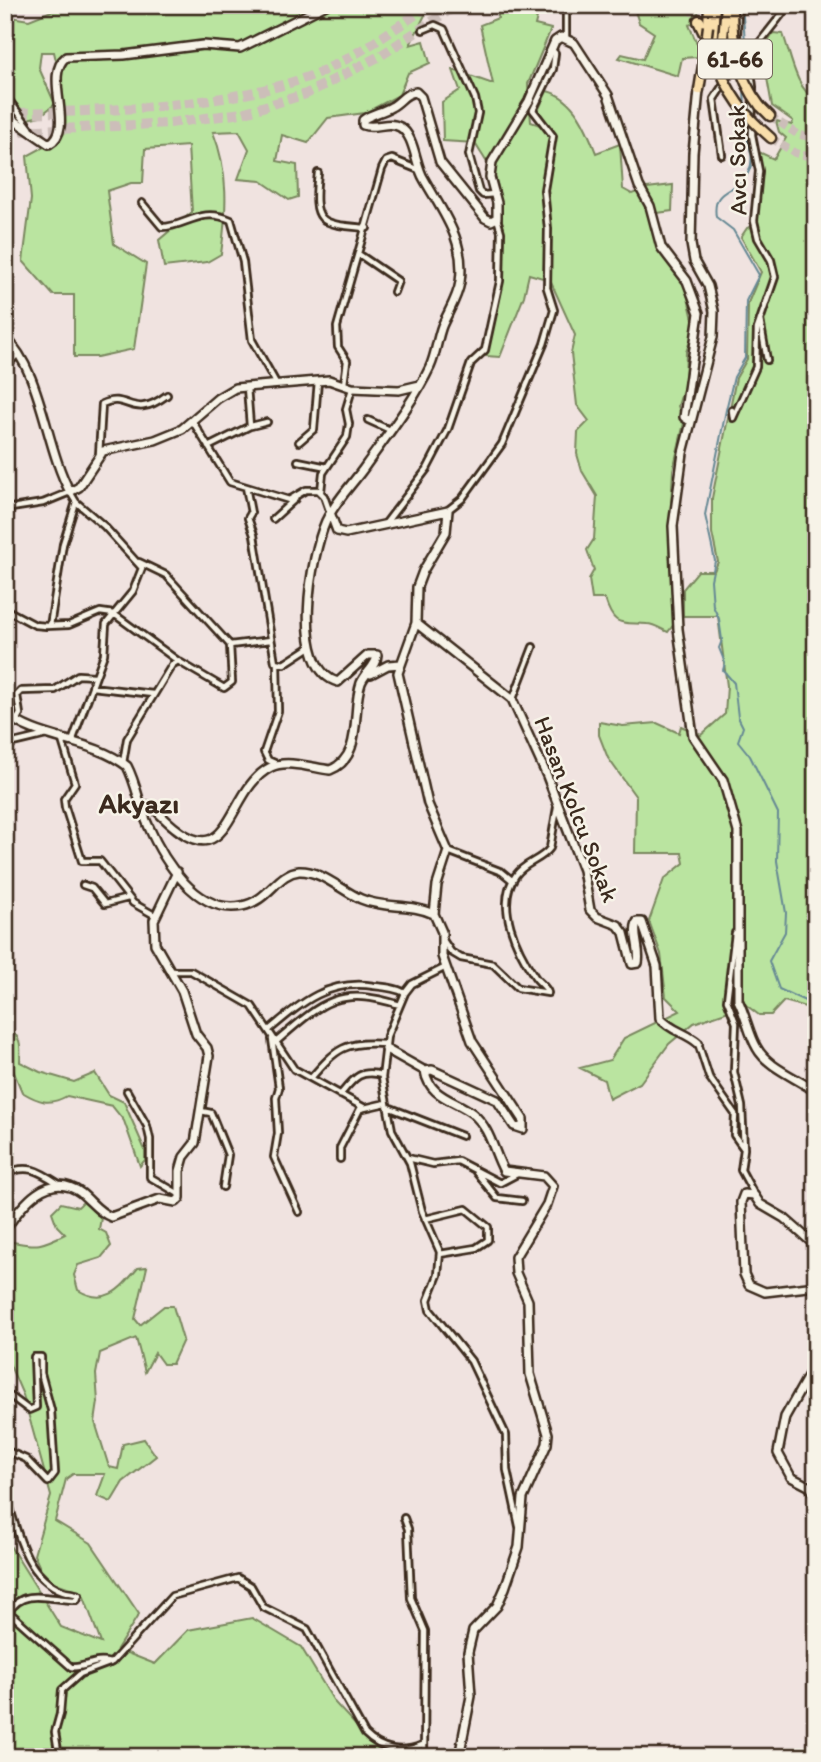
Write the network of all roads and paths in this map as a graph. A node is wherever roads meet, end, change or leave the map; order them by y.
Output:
1 (326, 5) edge
2 (566, 5) edge
3 (709, 5) edge
4 (715, 5) edge
5 (726, 5) edge
6 (732, 5) edge
7 (738, 5) edge
8 (785, 5) edge
9 (704, 24) junction
10 (423, 30) dead end
11 (566, 37) junction
12 (552, 50) junction
13 (713, 50) junction
14 (743, 55) junction
15 (706, 64) junction
16 (699, 90) joint
17 (5, 94) edge
18 (5, 114) edge
19 (770, 116) tunnel mouth
20 (34, 135) junction
21 (772, 138) tunnel mouth
22 (722, 155) dead end
23 (419, 170) junction
24 (318, 173) dead end
25 (494, 194) junction
26 (142, 203) dead end
27 (497, 218) junction
28 (368, 228) junction
29 (360, 255) junction
30 (394, 292) dead end
31 (760, 319) junction
32 (5, 337) edge
33 (18, 354) junction
34 (766, 360) dead end
35 (5, 367) edge
36 (318, 380) junction
37 (276, 383) junction
38 (344, 384) junction
39 (420, 384) junction
40 (247, 387) junction
41 (352, 388) junction
42 (167, 395) dead end
43 (732, 410) dead end
44 (368, 420) dead end
45 (690, 421) junction
46 (192, 422) junction
47 (267, 422) dead end
48 (250, 426) junction
49 (390, 430) junction
50 (299, 442) dead end
51 (208, 447) junction
52 (99, 455) junction
53 (298, 461) dead end
54 (327, 467) junction
55 (246, 487) junction
56 (321, 491) junction
57 (70, 492) junction
58 (296, 499) junction
59 (76, 502) junction
60 (5, 509) edge
61 (448, 511) junction
62 (330, 514) junction
63 (273, 519) dead end
64 (385, 524) junction
65 (139, 562) junction
66 (5, 609) edge
67 (114, 614) junction
68 (416, 623) junction
69 (50, 626) junction
70 (271, 640) junction
71 (230, 645) junction
72 (310, 647) junction
73 (533, 647) dead end
74 (178, 661) junction
75 (277, 663) junction
76 (401, 664) junction
77 (367, 672) junction
78 (94, 676) junction
79 (153, 694) junction
80 (512, 699) junction
81 (5, 713) edge
82 (16, 722) junction
83 (51, 734) junction
84 (61, 736) junction
85 (74, 740) junction
86 (5, 745) edge
87 (123, 763) junction
88 (278, 765) junction
89 (143, 805) junction
90 (557, 807) junction
91 (448, 851) junction
92 (177, 872) junction
93 (513, 881) junction
94 (83, 885) dead end
95 (129, 898) junction
96 (434, 914) junction
97 (156, 916) junction
98 (738, 923) junction
99 (442, 939) junction
100 (446, 967) junction
101 (171, 971) junction
102 (405, 993) junction
103 (400, 1005) junction
104 (269, 1030) junction
105 (274, 1040) junction
106 (698, 1043) joint
107 (386, 1047) junction
108 (425, 1071) junction
109 (382, 1075) junction
110 (311, 1078) junction
111 (127, 1091) dead end
112 (816, 1092) edge
113 (340, 1095) junction
114 (387, 1105) junction
115 (363, 1107) junction
116 (201, 1111) junction
117 (462, 1136) dead end
118 (744, 1149) junction
119 (407, 1158) junction
120 (340, 1159) dead end
121 (473, 1168) junction
122 (5, 1174) edge
123 (517, 1174) junction
124 (62, 1187) junction
125 (223, 1187) dead end
126 (179, 1194) junction
127 (754, 1195) junction
128 (522, 1200) dead end
129 (299, 1212) dead end
130 (425, 1219) junction
131 (5, 1230) edge
132 (816, 1246) edge
133 (440, 1254) junction
134 (816, 1286) edge
135 (816, 1362) edge
136 (5, 1392) edge
137 (5, 1450) edge
138 (5, 1490) edge
139 (813, 1490) edge
140 (816, 1499) edge
141 (404, 1518) dead end
142 (521, 1537) junction
143 (110, 1663) junction
144 (422, 1745) junction
145 (59, 1757) edge
146 (424, 1757) edge
147 (459, 1757) edge

1 - 20 main road
2 - 11 street
3 - 9 main road
4 - 13 main road, 61-66
5 - 15 main road, bridge
6 - 19 main road, 61-66, bridge
7 - 14 street, Avcı Sokak
8 - 14 street
9 - 13 highway
9 - 15 main road, bridge
10 - 25 street
11 - 12 main road
11 - 45 main road
12 - 25 main road
12 - 61 street
13 - 21 main road, 61-66, bridge
14 - 22 street
14 - 31 street, Avcı Sokak
15 - 16 main road
16 - 45 main road
17 - 20 street
18 - 20 main road
23 - 27 main road
23 - 28 street
23 - 39 main road
24 - 28 street
25 - 27 main road
26 - 37 street
27 - 64 street
28 - 29 street
29 - 30 street
29 - 38 street
31 - 34 street, Avcı Sokak
31 - 43 street, Avcı Sokak
32 - 33 main road
33 - 35 street
33 - 57 main road
36 - 37 main road
36 - 38 main road
36 - 50 street
37 - 40 main road
38 - 41 main road
39 - 41 main road
39 - 49 main road
40 - 46 main road
40 - 48 street
41 - 54 street
42 - 52 street
44 - 49 street
45 - 98 main road
46 - 51 street
46 - 52 main road
47 - 48 street
48 - 51 street
49 - 62 main road
51 - 55 street
52 - 57 main road
53 - 54 street
54 - 56 street
55 - 58 street
55 - 70 street
56 - 58 street
56 - 62 street
57 - 59 street
57 - 60 street
58 - 63 street
59 - 65 street
59 - 69 street
61 - 64 main road
61 - 68 main road
62 - 64 main road
62 - 72 main road
65 - 67 street
65 - 71 street
66 - 69 street
67 - 69 street
67 - 74 street
67 - 78 street
68 - 76 main road
68 - 80 main road, Hasan Kolcu Sokak
70 - 71 street
70 - 75 street
71 - 74 street
72 - 75 street
72 - 77 main road
73 - 80 street
74 - 79 street
75 - 88 street
76 - 77 main road
76 - 91 main road
77 - 88 main road
78 - 79 street
78 - 82 street
78 - 85 street
79 - 87 street
80 - 90 main road, Hasan Kolcu Sokak
81 - 82 main road
82 - 83 main road
83 - 84 main road
83 - 86 street
84 - 85 main road
84 - 95 street
85 - 87 main road
87 - 89 main road
88 - 89 main road
89 - 92 main road
90 - 93 street
90 - 106 main road, Hasan Kolcu Sokak
91 - 93 street
91 - 96 main road
92 - 96 main road
92 - 97 main road
93 - 99 street
94 - 95 street
95 - 97 street
96 - 99 main road
97 - 101 main road
98 - 112 main road
98 - 118 street
99 - 100 main road
100 - 102 street
100 - 108 main road
101 - 104 street
101 - 116 main road
102 - 103 street
102 - 104 street
103 - 105 street
103 - 107 street
104 - 105 street
105 - 110 street
105 - 129 street
106 - 118 street
107 - 108 main road
107 - 109 street
107 - 110 street
108 - 123 main road
109 - 113 street
109 - 114 street
110 - 113 street
111 - 126 street
113 - 115 street
114 - 115 street
114 - 117 street
114 - 119 street
115 - 120 street
116 - 125 street
116 - 126 main road
118 - 127 street
119 - 121 street
119 - 130 street
121 - 123 street
121 - 128 street
122 - 124 street
123 - 142 main road
124 - 126 main road
124 - 131 main road
127 - 132 main road
127 - 134 main road
130 - 133 street
130 - 133 street
133 - 142 street
135 - 139 main road
136 - 137 street
138 - 143 street
139 - 140 street
141 - 144 street
142 - 147 main road
143 - 144 street
143 - 145 street
144 - 146 street

